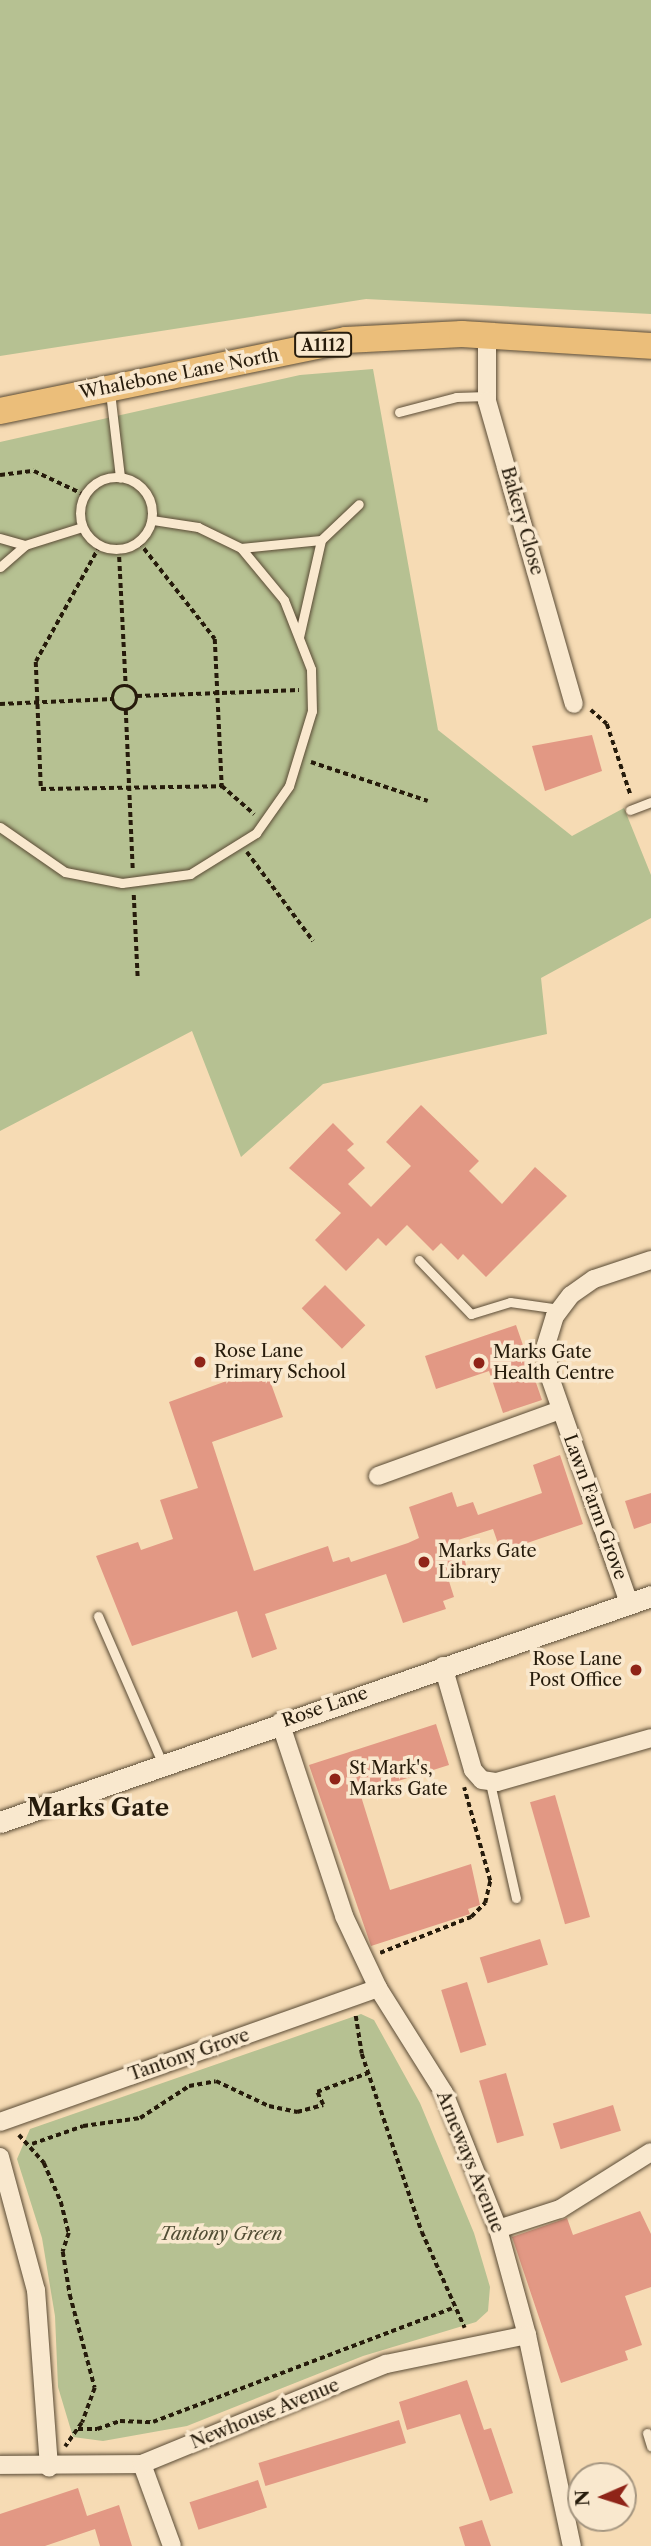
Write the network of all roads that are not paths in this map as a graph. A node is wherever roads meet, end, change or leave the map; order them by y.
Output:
1 (487, 336) junction
2 (651, 345) edge
3 (110, 388) junction
4 (487, 396) junction
5 (0, 411) edge
6 (399, 412) dead end
7 (120, 477) junction
8 (359, 504) dead end
9 (152, 520) junction
10 (82, 527) junction
11 (0, 538) edge
12 (321, 540) junction
13 (25, 545) junction
14 (241, 548) junction
15 (0, 567) edge
16 (299, 638) junction
17 (581, 706) road end
18 (651, 802) edge
19 (633, 808) road end
20 (0, 827) edge
21 (419, 1259) dead end
22 (651, 1259) edge
23 (560, 1309) junction
24 (560, 1410) junction
25 (378, 1476) dead end
26 (651, 1595) edge
27 (629, 1604) junction
28 (98, 1616) dead end
29 (443, 1667) junction
30 (281, 1722) junction
31 (651, 1738) edge
32 (163, 1765) junction
33 (490, 1783) junction
34 (0, 1822) edge
35 (516, 1898) dead end
36 (378, 1988) junction
37 (0, 2122) edge
38 (651, 2152) edge
39 (0, 2157) edge
40 (498, 2229) junction
41 (527, 2335) junction
42 (647, 2433) dead end
43 (651, 2446) edge
44 (142, 2463) junction
45 (0, 2465) edge
46 (49, 2468) junction
47 (172, 2546) edge
48 (572, 2546) edge

1 - 2 main road, Whalebone Lane North / A1112
1 - 3 main road, Whalebone Lane North / A1112
1 - 4 street, Bakery Close
3 - 5 main road, Whalebone Lane North / A1112
3 - 7 lane
4 - 6 lane
4 - 17 street, Bakery Close
7 - 9 lane
7 - 10 lane
8 - 12 lane
9 - 10 lane
9 - 14 lane
10 - 13 lane
11 - 13 lane
12 - 14 lane
12 - 16 lane
13 - 15 lane
14 - 16 lane
16 - 20 lane
18 - 19 lane
21 - 23 lane
22 - 23 street, Lawn Farm Grove
23 - 24 street, Lawn Farm Grove
24 - 25 street
24 - 27 street, Lawn Farm Grove
26 - 27 street, Rose Lane
27 - 29 street, Rose Lane
28 - 32 lane
29 - 30 street, Rose Lane
29 - 33 street
30 - 32 street, Rose Lane
30 - 36 street, Arneways Avenue
31 - 33 street
32 - 34 street, Rose Lane
33 - 35 lane
36 - 37 street, Tantony Grove
36 - 40 street, Arneways Avenue
38 - 40 street
39 - 46 street
40 - 41 street, Arneways Avenue
41 - 44 street, Newhouse Avenue
41 - 48 street, Arneways Avenue
42 - 43 lane
44 - 46 street, Newhouse Avenue
44 - 47 street
45 - 46 street, Newhouse Avenue

